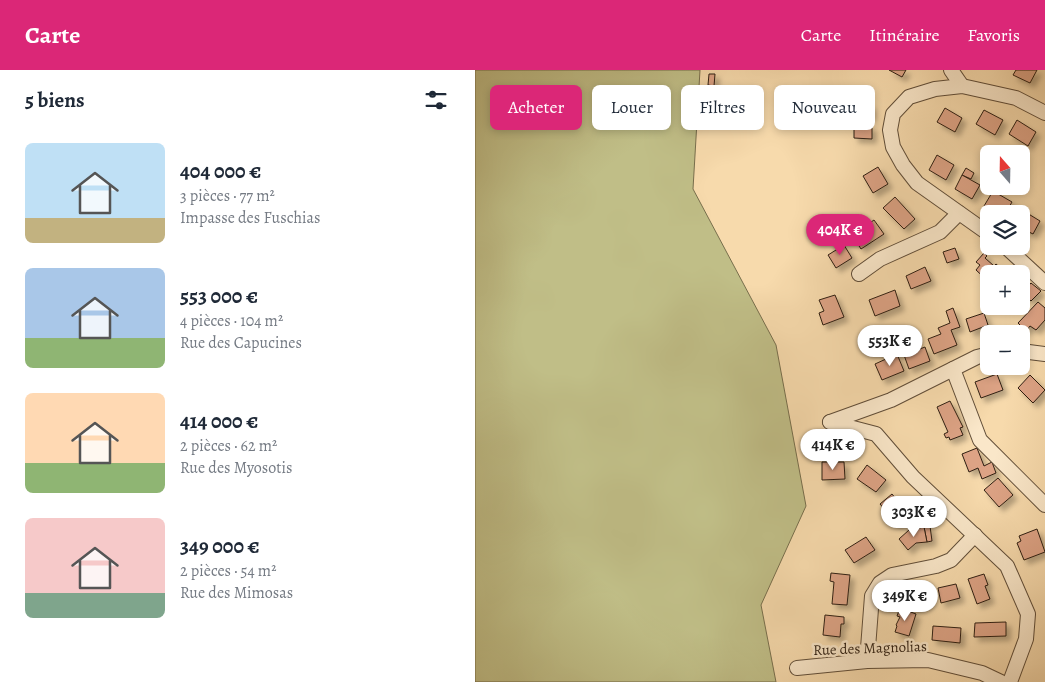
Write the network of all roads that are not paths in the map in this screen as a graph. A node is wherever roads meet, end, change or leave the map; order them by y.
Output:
1 (951, 70) edge
2 (962, 86) junction
3 (1045, 113) edge
4 (959, 213) junction
5 (980, 228) edge
6 (1015, 255) edge
7 (859, 274) dead end
8 (1045, 283) edge
9 (1030, 353) edge
10 (1045, 354) edge
11 (980, 356) edge
12 (953, 369) junction
13 (1045, 505) edge
14 (975, 535) junction
15 (867, 662) junction
16 (797, 668) dead end
17 (1001, 682) edge
18 (1010, 682) edge

1 - 2 street
2 - 3 street
2 - 4 street
4 - 5 street
4 - 7 street
6 - 8 street
9 - 10 street
11 - 12 street
12 - 13 street
12 - 14 street
14 - 15 street
14 - 18 street
15 - 16 street, Rue des Magnolias
15 - 17 street, Rue des Magnolias

